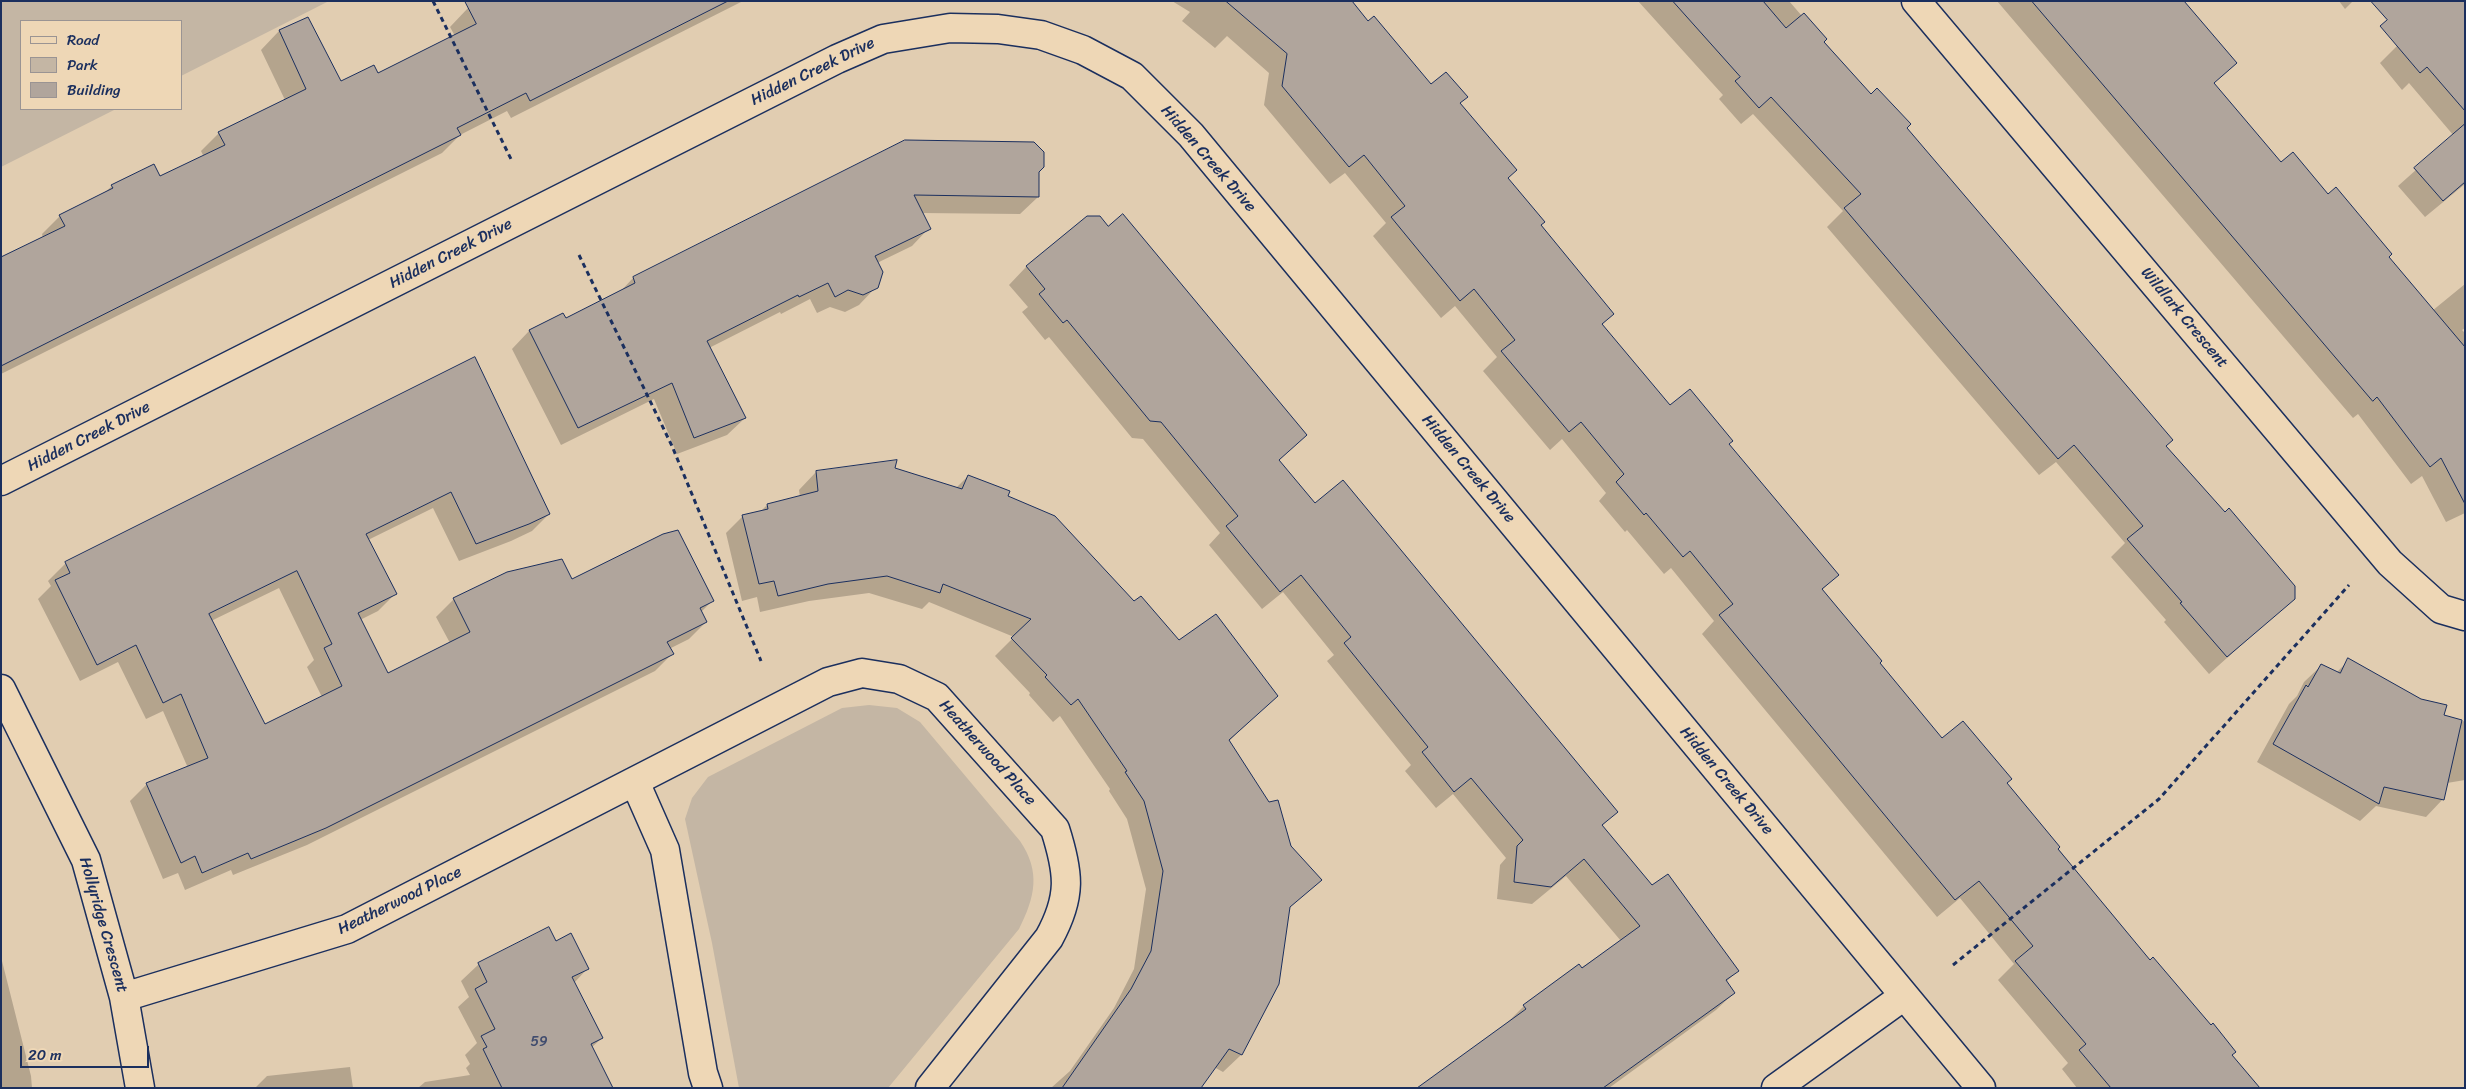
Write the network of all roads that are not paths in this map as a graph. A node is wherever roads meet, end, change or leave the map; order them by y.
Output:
1 (1916, 1) edge
2 (1, 481) edge
3 (2465, 616) edge
4 (1, 689) edge
5 (635, 782) junction
6 (1904, 996) junction
7 (124, 997) junction
8 (140, 1088) edge
9 (708, 1088) edge
10 (930, 1088) edge
11 (1776, 1088) edge
12 (1981, 1088) edge

1 - 3 street, Wildlark Crescent
2 - 6 street, Hidden Creek Drive
4 - 7 street, Hollyridge Crescent
5 - 7 street, Heatherwood Place
5 - 9 street
5 - 10 street, Heatherwood Place
6 - 11 street
6 - 12 street, Hidden Creek Drive
7 - 8 street, Hollyridge Crescent

